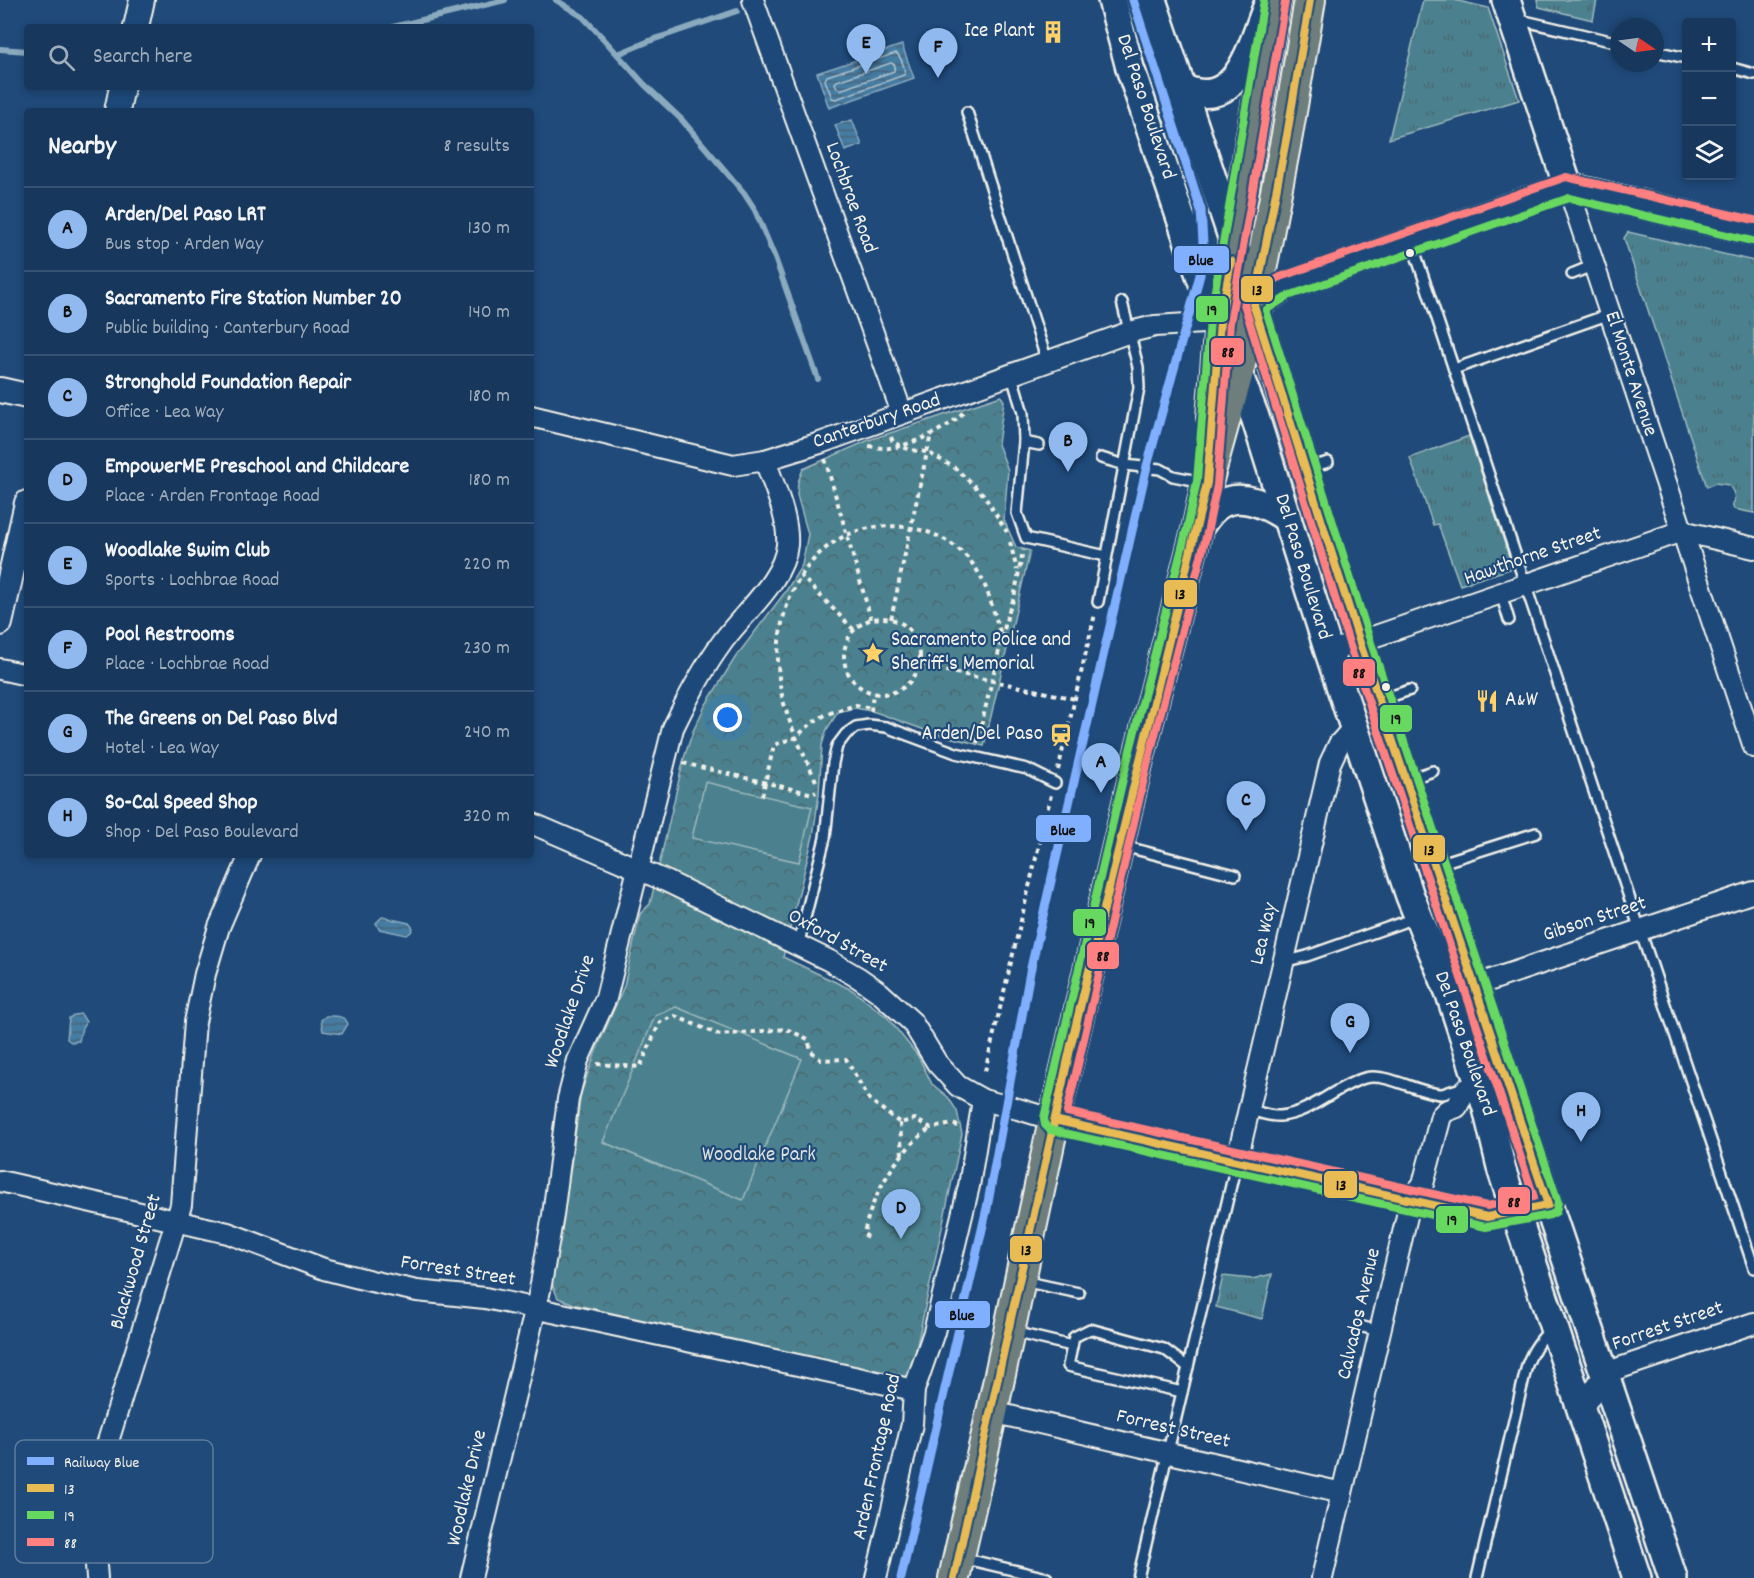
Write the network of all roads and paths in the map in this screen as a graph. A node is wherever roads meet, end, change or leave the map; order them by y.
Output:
1 (142, 0) edge
2 (753, 0) edge
3 (1112, 0) edge
4 (1152, 0) edge
5 (1270, 0) edge
6 (1275, 0) edge
7 (1310, 0) edge
8 (1508, 9) edge
9 (137, 24) edge
10 (1610, 40) edge
11 (1664, 53) edge
12 (1682, 57) edge
13 (1736, 69) edge
14 (1754, 74) edge
15 (1182, 88) junction
16 (121, 90) edge
17 (118, 108) edge
18 (967, 112) dead end
19 (1568, 187) junction
20 (1754, 231) edge
21 (1411, 241) junction
22 (1234, 243) junction
23 (1594, 266) junction
24 (1572, 274) dead end
25 (1122, 302) dead end
26 (1254, 306) junction
27 (1610, 314) junction
28 (1220, 322) junction
29 (1130, 332) junction
30 (1047, 361) junction
31 (1454, 369) junction
32 (1238, 372) junction
33 (1011, 373) junction
34 (0, 390) edge
35 (962, 392) junction
36 (24, 395) edge
37 (893, 416) junction
38 (534, 417) edge
39 (854, 430) junction
40 (931, 434) junction
41 (1024, 442) junction
42 (820, 443) junction
43 (900, 445) junction
44 (1039, 445) dead end
45 (927, 452) junction
46 (1101, 458) dead end
47 (765, 460) junction
48 (1125, 465) junction
49 (1207, 483) junction
50 (24, 516) edge
51 (1287, 518) junction
52 (910, 528) junction
53 (1197, 530) junction
54 (1682, 531) junction
55 (847, 534) junction
56 (1026, 537) junction
57 (1754, 548) edge
58 (1106, 556) junction
59 (783, 565) junction
60 (1017, 573) junction
61 (801, 575) junction
62 (1525, 585) junction
63 (1501, 594) junction
64 (1098, 602) joint
65 (871, 619) junction
66 (891, 619) junction
67 (1509, 620) dead end
68 (0, 623) edge
69 (854, 630) junction
70 (1002, 637) junction
71 (1359, 640) junction
72 (1329, 652) junction
73 (920, 665) junction
74 (0, 669) edge
75 (24, 674) edge
76 (992, 681) junction
77 (1410, 690) dead end
78 (1075, 699) junction
79 (1380, 700) junction
80 (871, 708) dead end
81 (1354, 727) junction
82 (796, 737) junction
83 (1754, 747) edge
84 (974, 757) junction
85 (664, 759) junction
86 (1433, 771) dead end
87 (1407, 779) junction
88 (765, 783) junction
89 (1055, 783) junction
90 (762, 796) dead end
91 (534, 824) edge
92 (1536, 833) dead end
93 (1118, 845) junction
94 (249, 858) edge
95 (1436, 865) junction
96 (639, 869) junction
97 (1235, 875) dead end
98 (1754, 892) edge
99 (1417, 918) junction
100 (1640, 931) junction
101 (798, 946) junction
102 (1283, 962) junction
103 (1462, 990) junction
104 (578, 1060) junction
105 (985, 1071) dead end
106 (1472, 1088) junction
107 (983, 1100) junction
108 (1248, 1109) junction
109 (1054, 1120) junction
110 (900, 1123) junction
111 (931, 1128) junction
112 (964, 1130) dead end
113 (902, 1156) junction
114 (1237, 1160) junction
115 (0, 1181) edge
116 (1411, 1199) junction
117 (1548, 1205) junction
118 (1515, 1212) junction
119 (177, 1220) junction
120 (868, 1237) dead end
121 (1754, 1268) edge
122 (1020, 1280) junction
123 (1079, 1293) dead end
124 (536, 1309) junction
125 (1754, 1323) edge
126 (1553, 1326) junction
127 (1010, 1331) junction
128 (1072, 1346) junction
129 (1188, 1367) junction
130 (1605, 1373) junction
131 (914, 1390) junction
132 (1182, 1392) junction
133 (1581, 1410) junction
134 (992, 1413) junction
135 (109, 1440) edge
136 (1167, 1453) junction
137 (1342, 1493) junction
138 (96, 1563) edge
139 (956, 1568) edge
140 (97, 1578) edge
141 (471, 1578) edge
142 (876, 1578) edge
143 (1047, 1578) edge
144 (1138, 1578) edge
145 (1323, 1578) edge
146 (1477, 1578) edge
147 (1638, 1578) edge
148 (1673, 1578) edge

1 - 9 street
2 - 37 street, Lochbrae Road
3 - 28 main road, Del Paso Boulevard
4 - 15 main road, Del Paso Boulevard
5 - 15 main road
6 - 22 main road
7 - 26 main road
8 - 10 lane
8 - 19 main road, El Monte Avenue
11 - 12 lane
13 - 14 lane
15 - 22 main road, Del Paso Boulevard
16 - 17 street
18 - 30 lane
19 - 20 main road
19 - 21 main road
19 - 23 street, El Monte Avenue
21 - 26 main road
21 - 31 lane
22 - 26 main road, Del Paso Boulevard
22 - 28 main road
23 - 24 lane
23 - 27 street, El Monte Avenue
25 - 29 lane
26 - 28 main road
26 - 32 main road
26 - 71 main road, Del Paso Boulevard
27 - 31 lane
27 - 54 street, El Monte Avenue
28 - 29 street, Canterbury Road
28 - 32 main road, Del Paso Boulevard
28 - 49 main road
29 - 30 street, Canterbury Road
29 - 48 lane
30 - 33 street, Canterbury Road
31 - 62 lane
32 - 49 main road
32 - 51 main road, Del Paso Boulevard
33 - 35 street, Canterbury Road
33 - 41 lane
34 - 36 street
35 - 37 street, Canterbury Road
35 - 40 path
37 - 39 street, Canterbury Road
37 - 43 path
38 - 47 street, Canterbury Road
39 - 42 street, Canterbury Road
39 - 43 path
40 - 43 path
40 - 45 path
41 - 44 lane
41 - 56 lane
42 - 47 street, Canterbury Road
42 - 55 path
43 - 45 path
45 - 52 path
45 - 60 path
46 - 48 lane
47 - 59 street, Woodlake Drive
48 - 49 lane
48 - 58 lane
49 - 53 main road
50 - 68 street
51 - 53 main road
51 - 72 main road, Del Paso Boulevard
52 - 55 path
52 - 66 path
52 - 70 path
53 - 93 main road
54 - 57 street
54 - 62 street, Hawthorne Street
54 - 83 street, El Monte Avenue
55 - 61 path
55 - 65 path
56 - 58 lane
56 - 60 path
58 - 64 lane
59 - 61 path
59 - 85 street, Woodlake Drive
60 - 70 path
61 - 69 path
61 - 82 path
62 - 63 street, Hawthorne Street
62 - 100 lane
63 - 67 lane
63 - 71 street, Hawthorne Street
64 - 78 path
65 - 66 path
65 - 69 path
66 - 73 path
69 - 73 path
70 - 76 path
71 - 72 street, Hawthorne Street
71 - 79 main road, Del Paso Boulevard
72 - 81 main road, Del Paso Boulevard
73 - 76 path
74 - 75 street
76 - 78 path
76 - 84 path
77 - 79 lane
78 - 89 path
79 - 87 main road, Del Paso Boulevard
80 - 82 path
81 - 99 main road, Del Paso Boulevard
81 - 102 street, Lea Way
82 - 88 path
82 - 88 path
84 - 89 lane
84 - 101 lane
85 - 88 path
85 - 96 street, Woodlake Drive
86 - 87 lane
87 - 95 main road, Del Paso Boulevard
88 - 90 path
89 - 105 path
91 - 96 street, Oxford Street
92 - 95 lane
93 - 97 lane
93 - 109 main road
94 - 119 street, Blackwood Street
95 - 103 main road, Del Paso Boulevard
96 - 101 street, Oxford Street
96 - 104 street, Woodlake Drive
98 - 100 street, Gibson Street
99 - 102 lane
99 - 103 main road, Del Paso Boulevard
100 - 103 street, Gibson Street
100 - 121 lane
101 - 107 street, Oxford Street
102 - 108 street, Lea Way
103 - 106 main road, Del Paso Boulevard
103 - 117 main road, Del Paso Boulevard
104 - 110 path
104 - 124 street, Woodlake Drive
106 - 108 lane
106 - 116 street, Calvados Avenue
106 - 118 main road, Del Paso Boulevard
107 - 109 street, Oxford Street
107 - 131 street, Arden Frontage Road
108 - 114 street, Lea Way
109 - 114 street, Oxford Street
109 - 122 main road
110 - 111 path
110 - 113 path
111 - 112 path
111 - 113 path
113 - 120 path
114 - 116 street, Oxford Street
114 - 129 lane
115 - 119 street, Forrest Street
116 - 118 street, Oxford Street
116 - 137 street, Calvados Avenue
117 - 118 street, Oxford Street
117 - 130 main road, Del Paso Boulevard
118 - 126 main road, Del Paso Boulevard
119 - 124 street, Forrest Street
119 - 135 street, Blackwood Street
122 - 123 lane
122 - 127 main road
124 - 131 street, Forrest Street
124 - 141 street, Woodlake Drive
125 - 130 street, Forrest Street
126 - 133 main road, Del Paso Boulevard
126 - 146 lane
127 - 128 lane
127 - 134 main road
128 - 129 lane
128 - 132 lane
129 - 132 lane
130 - 133 street, Forrest Street
130 - 148 main road, Del Paso Boulevard
131 - 142 street, Arden Frontage Road
132 - 136 lane
133 - 147 main road, Del Paso Boulevard
134 - 136 street, Forrest Street
134 - 139 main road
136 - 137 street, Forrest Street
136 - 144 lane
137 - 145 street, Calvados Avenue
138 - 140 street, Blackwood Street
139 - 143 lane

